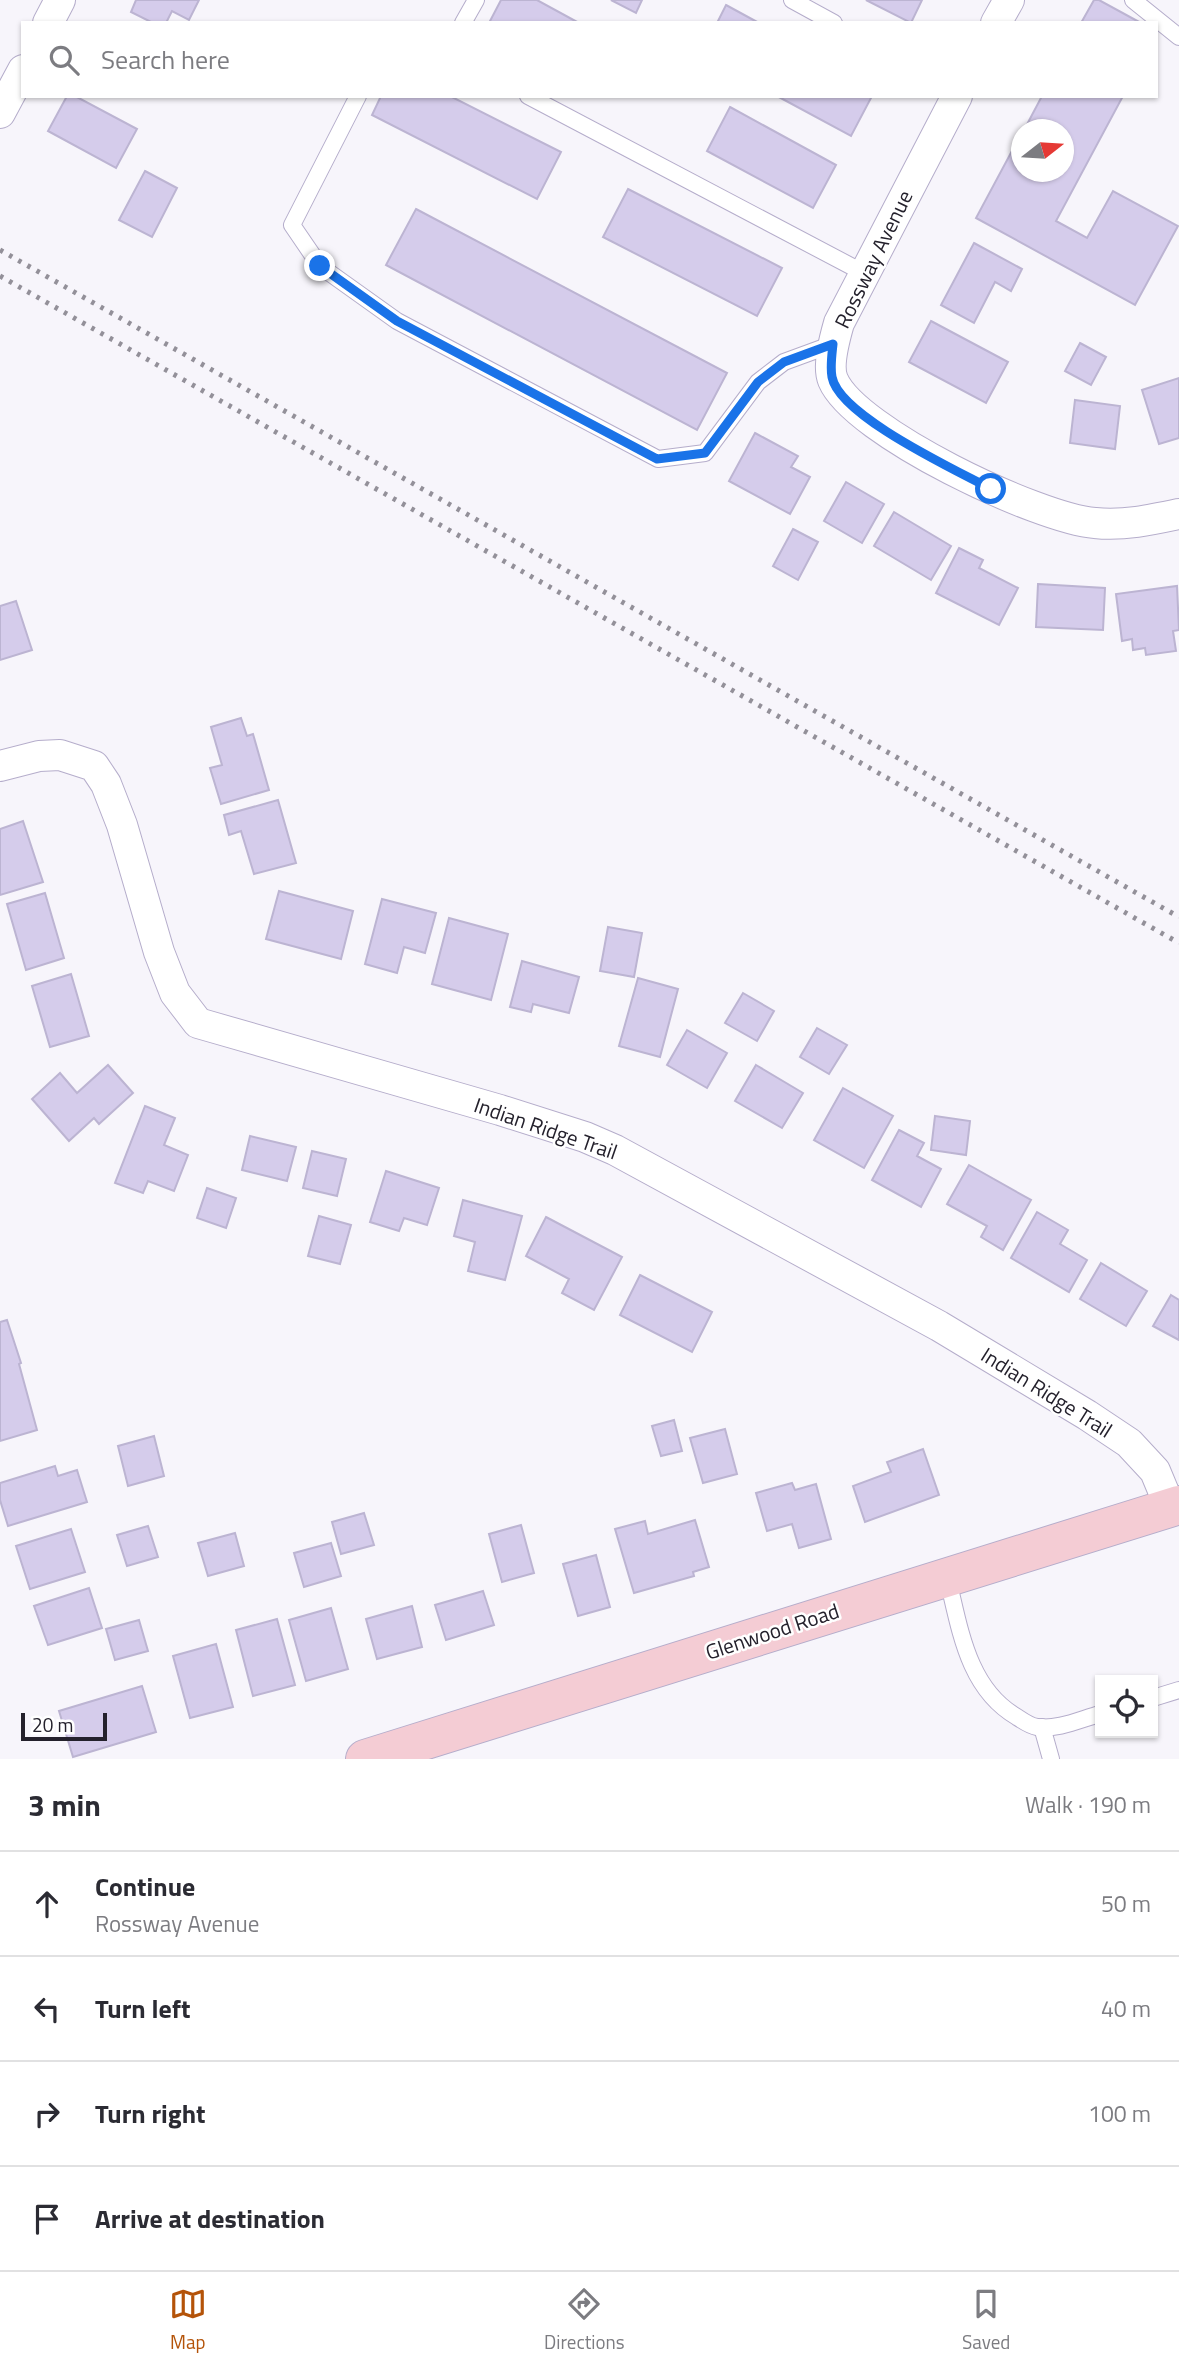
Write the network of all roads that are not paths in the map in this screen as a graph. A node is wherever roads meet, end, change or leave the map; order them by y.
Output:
1 (60, 0) edge
2 (476, 0) edge
3 (792, 0) edge
4 (1009, 0) edge
5 (1133, 0) edge
6 (49, 21) edge
7 (464, 21) edge
8 (830, 21) edge
9 (997, 21) edge
10 (1179, 37) edge
11 (21, 74) edge
12 (357, 98) edge
13 (532, 98) edge
14 (956, 98) edge
15 (0, 113) edge
16 (864, 274) junction
17 (833, 344) junction
18 (1179, 514) edge
19 (0, 766) edge
20 (1175, 1506) edge
21 (947, 1576) junction
22 (1179, 1690) edge
23 (1158, 1696) edge
24 (1095, 1715) edge
25 (1042, 1727) junction
26 (365, 1759) edge
27 (1051, 1759) edge

1 - 6 street
2 - 7 lane
3 - 8 lane
4 - 9 street
5 - 10 lane
11 - 15 street
12 - 17 lane
13 - 16 lane
14 - 16 street, Rossway Avenue
16 - 17 street, Rossway Avenue
17 - 18 street, Rossway Avenue
19 - 20 street, Indian Ridge Trail
20 - 21 street, Glenwood Road
21 - 25 lane
21 - 26 street, Glenwood Road
22 - 23 lane
24 - 25 lane
25 - 27 lane

